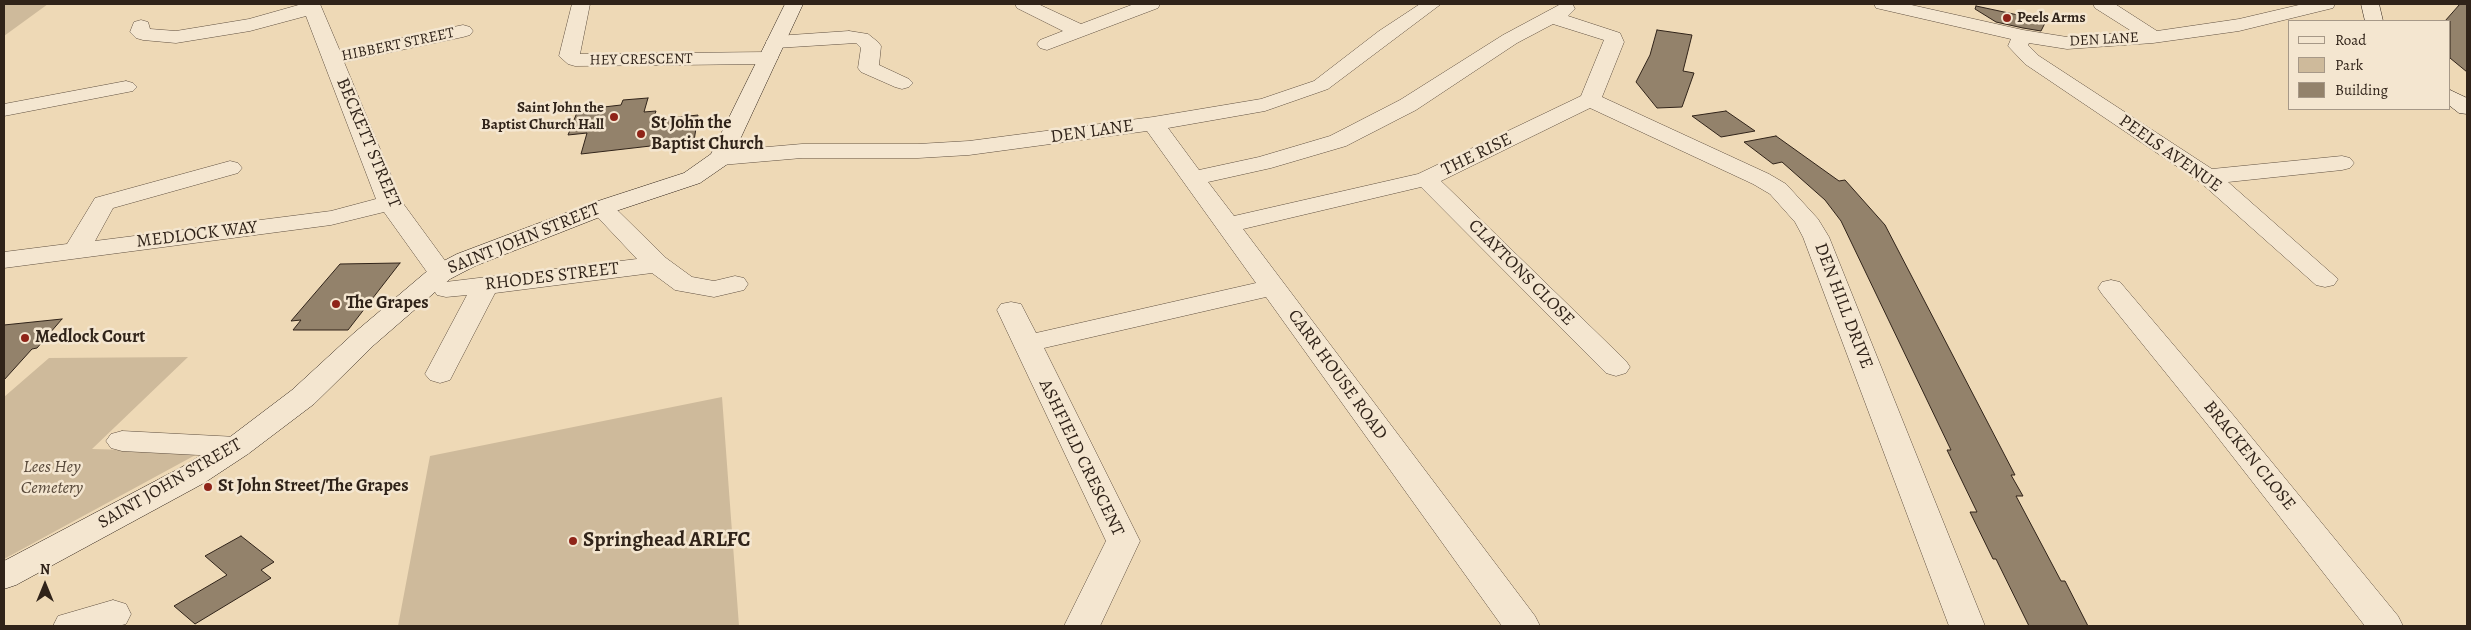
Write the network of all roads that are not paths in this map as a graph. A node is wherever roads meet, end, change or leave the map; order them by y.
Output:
1 (581, 4) edge
2 (794, 4) edge
3 (1024, 4) edge
4 (1151, 4) edge
5 (1432, 4) edge
6 (1883, 4) edge
7 (2102, 4) edge
8 (2326, 4) edge
9 (2370, 4) edge
10 (311, 6) edge
11 (2374, 20) edge
12 (141, 26) dead end
13 (1079, 30) junction
14 (463, 31) dead end
15 (2023, 36) junction
16 (2153, 37) junction
17 (1048, 44) dead end
18 (772, 50) junction
19 (332, 58) junction
20 (902, 84) dead end
21 (126, 87) dead end
22 (2451, 97) edge
23 (1590, 100) junction
24 (2467, 108) edge
25 (4, 110) edge
26 (1153, 124) junction
27 (721, 158) junction
28 (2342, 163) dead end
29 (230, 168) dead end
30 (2208, 177) junction
31 (1193, 178) junction
32 (1426, 180) junction
33 (390, 203) junction
34 (602, 208) junction
35 (1228, 225) junction
36 (76, 251) junction
37 (4, 260) edge
38 (657, 264) junction
39 (2325, 278) dead end
40 (444, 281) junction
41 (735, 284) dead end
42 (485, 286) junction
43 (1272, 287) junction
44 (2111, 288) dead end
45 (1011, 310) dead end
46 (1026, 344) junction
47 (1616, 367) dead end
48 (440, 374) dead end
49 (122, 441) dead end
50 (237, 447) junction
51 (13, 571) edge
52 (113, 614) dead end
53 (71, 626) edge
54 (1082, 626) edge
55 (1522, 626) edge
56 (1967, 626) edge
57 (2385, 626) edge

1 - 18 street, HEY CRESCENT
2 - 18 street
3 - 13 street
4 - 13 street
5 - 26 street, DEN LANE
6 - 15 street, DEN LANE
7 - 16 street
8 - 16 street, DEN LANE
9 - 11 street
10 - 12 street
10 - 19 street, BECKETT STREET
13 - 17 street
14 - 19 street, HIBBERT STREET
15 - 16 street, DEN LANE
15 - 30 street, PEELS AVENUE
18 - 20 street
18 - 27 street
19 - 33 street, BECKETT STREET
21 - 25 street
22 - 24 street
23 - 31 street
23 - 32 street, THE RISE
23 - 56 street, DEN HILL DRIVE
26 - 27 street, DEN LANE
26 - 31 street, CARR HOUSE ROAD
27 - 34 street, SAINT JOHN STREET
28 - 30 street
29 - 36 street
30 - 39 street, PEELS AVENUE
31 - 35 street, CARR HOUSE ROAD
32 - 35 street, THE RISE
32 - 47 street, CLAYTONS CLOSE
33 - 36 street, MEDLOCK WAY
33 - 40 street, BECKETT STREET
34 - 38 street
34 - 40 street, SAINT JOHN STREET
35 - 43 street, CARR HOUSE ROAD
36 - 37 street, MEDLOCK WAY
38 - 41 street
38 - 42 street, RHODES STREET
40 - 42 street, RHODES STREET
40 - 50 street, SAINT JOHN STREET
42 - 48 street
43 - 46 street
43 - 55 street, CARR HOUSE ROAD
44 - 57 street, BRACKEN CLOSE
45 - 46 street, ASHFIELD CRESCENT
46 - 54 street, ASHFIELD CRESCENT
49 - 50 street
50 - 51 street, SAINT JOHN STREET
52 - 53 street

